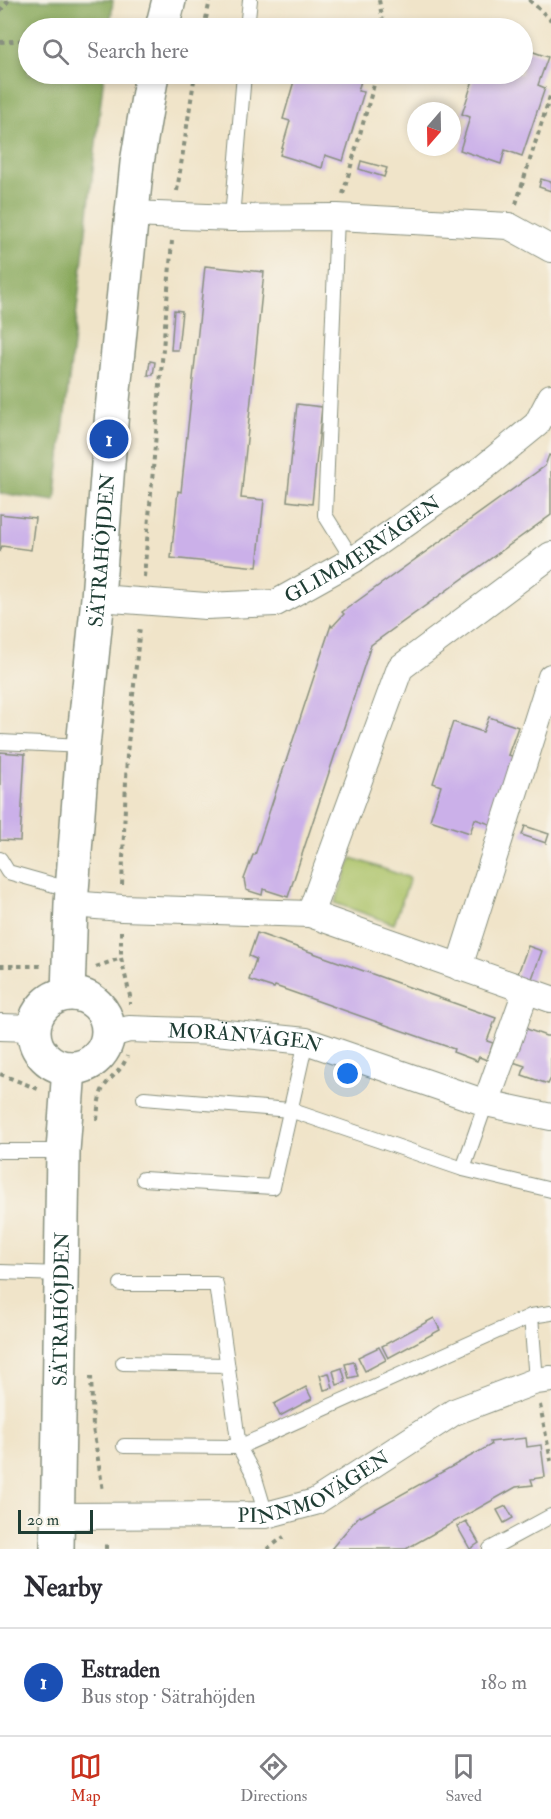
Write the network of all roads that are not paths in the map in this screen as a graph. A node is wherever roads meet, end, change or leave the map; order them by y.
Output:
1 (169, 0) edge
2 (250, 0) edge
3 (164, 18) edge
4 (248, 18) edge
5 (150, 84) edge
6 (243, 84) edge
7 (132, 214) junction
8 (337, 216) junction
9 (232, 218) junction
10 (551, 249) edge
11 (551, 397) edge
12 (551, 555) edge
13 (353, 560) junction
14 (98, 598) junction
15 (551, 677) edge
16 (0, 742) edge
17 (83, 746) junction
18 (0, 859) edge
19 (72, 897) junction
20 (310, 914) junction
21 (459, 967) junction
22 (526, 991) junction
23 (68, 993) junction
24 (551, 999) edge
25 (0, 1028) edge
26 (33, 1028) junction
27 (119, 1032) junction
28 (306, 1041) junction
29 (69, 1068) junction
30 (144, 1098) dead end
31 (486, 1104) junction
32 (290, 1110) junction
33 (551, 1117) edge
34 (0, 1151) edge
35 (63, 1151) junction
36 (463, 1169) junction
37 (143, 1179) dead end
38 (551, 1190) edge
39 (0, 1272) edge
40 (61, 1274) junction
41 (121, 1284) dead end
42 (551, 1313) edge
43 (531, 1316) junction
44 (123, 1363) dead end
45 (227, 1365) junction
46 (543, 1380) edge
47 (124, 1446) dead end
48 (239, 1447) junction
49 (266, 1515) junction
50 (56, 1516) junction
51 (551, 1516) edge
52 (57, 1549) edge
53 (490, 1549) edge

1 - 3 street
2 - 4 lane
5 - 7 street, SÄTRAHÖJDEN
6 - 9 lane
7 - 9 street
7 - 14 street, SÄTRAHÖJDEN
8 - 9 street
8 - 10 street
8 - 13 lane
11 - 13 street, GLIMMERVÄGEN
12 - 20 street
13 - 14 street, GLIMMERVÄGEN
14 - 17 street, SÄTRAHÖJDEN
15 - 21 street
16 - 17 lane
17 - 19 street, SÄTRAHÖJDEN
18 - 19 lane
19 - 20 street
19 - 23 street, SÄTRAHÖJDEN
20 - 21 street
21 - 22 street
22 - 24 street
22 - 31 street
23 - 26 street
23 - 27 street
25 - 26 street
26 - 29 street
27 - 28 street, MORÄNVÄGEN
27 - 29 street
28 - 31 street, MORÄNVÄGEN
28 - 32 lane
29 - 35 street, SÄTRAHÖJDEN
30 - 32 lane
31 - 33 street, MORÄNVÄGEN
31 - 36 lane
32 - 36 lane
32 - 37 lane
34 - 35 lane
35 - 40 street, SÄTRAHÖJDEN
36 - 38 lane
39 - 40 lane
40 - 50 street, SÄTRAHÖJDEN
41 - 45 lane
42 - 43 lane
43 - 46 lane
43 - 48 lane
44 - 45 lane
45 - 48 lane
46 - 49 street, PINNMOVÄGEN
47 - 48 lane
48 - 49 lane
49 - 50 street, PINNMOVÄGEN
50 - 52 street, SÄTRAHÖJDEN
51 - 53 lane

